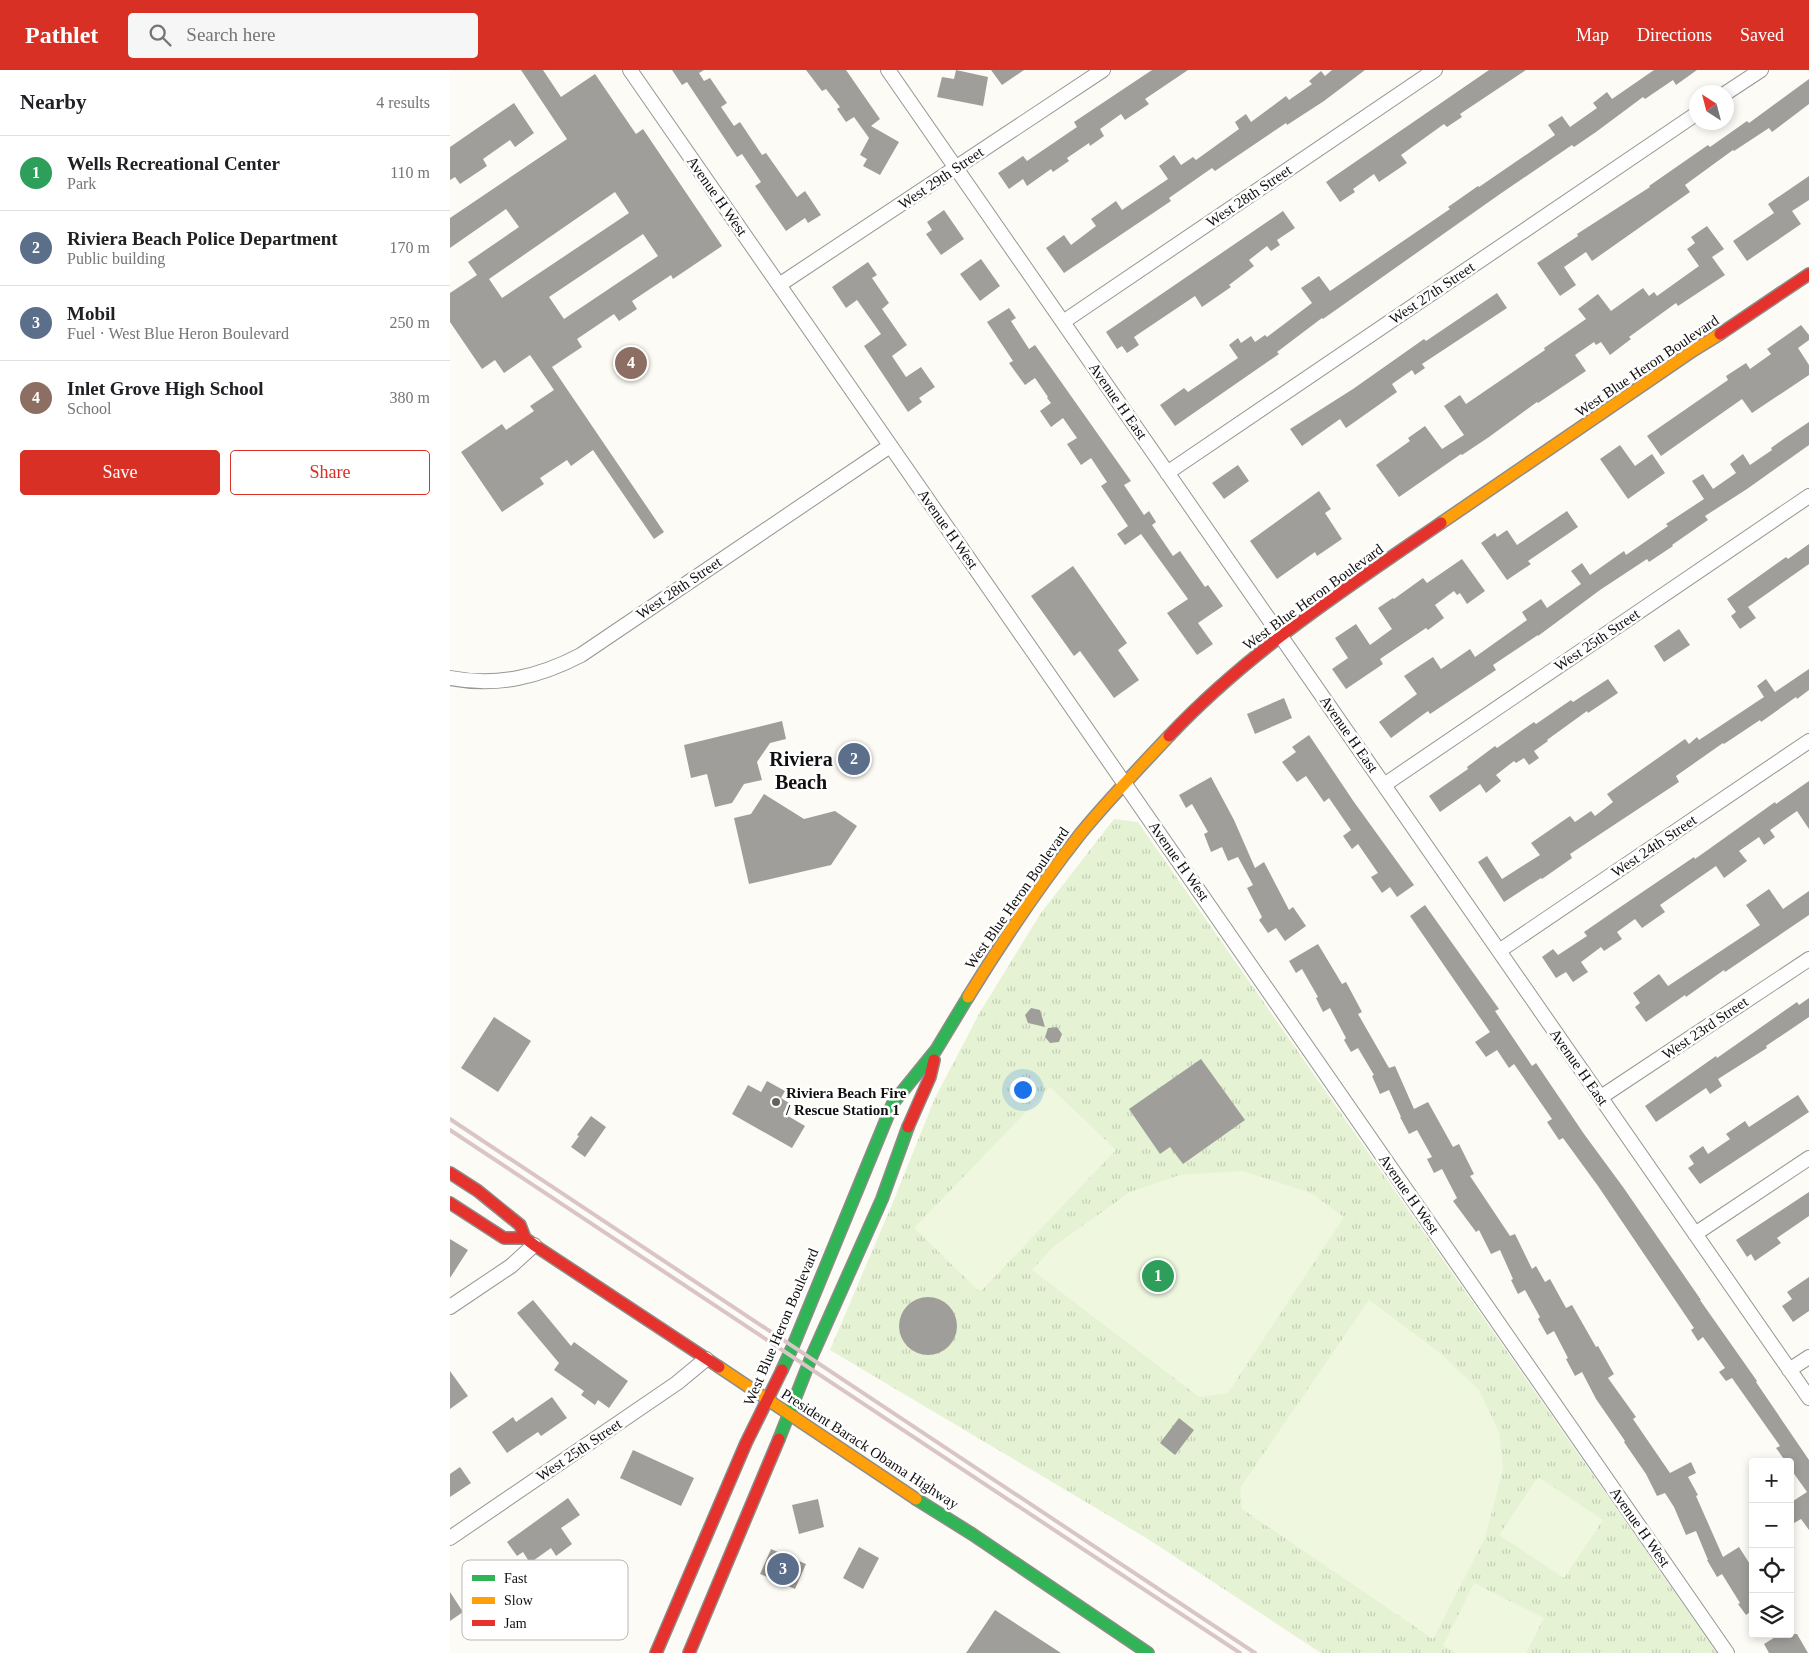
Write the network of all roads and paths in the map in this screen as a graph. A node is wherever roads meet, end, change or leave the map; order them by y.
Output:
1 (630, 70) edge
2 (888, 70) edge
3 (1103, 70) edge
4 (1435, 70) edge
5 (1761, 70) edge
6 (1734, 88) edge
7 (1689, 119) edge
8 (956, 168) junction
9 (1809, 274) edge
10 (778, 285) junction
11 (1063, 322) junction
12 (890, 446) junction
13 (1167, 473) junction
14 (1809, 496) edge
15 (1281, 636) junction
16 (450, 678) edge
17 (1809, 741) edge
18 (1124, 783) junction
19 (1384, 785) junction
20 (1499, 951) junction
21 (1809, 959) edge
22 (936, 1050) junction
23 (1600, 1098) junction
24 (1809, 1158) edge
25 (450, 1173) edge
26 (450, 1202) edge
27 (1695, 1234) junction
28 (529, 1241) junction
29 (450, 1307) edge
30 (1809, 1357) edge
31 (706, 1359) junction
32 (1789, 1370) junction
33 (1809, 1398) edge
34 (766, 1400) junction
35 (789, 1414) junction
36 (450, 1538) edge
37 (656, 1653) edge
38 (689, 1653) edge
39 (1148, 1653) edge
40 (1727, 1653) edge

1 - 10 street, Avenue H West
2 - 8 street, Avenue H East
3 - 8 street, West 29th Street
4 - 11 street, West 28th Street
5 - 6 street
7 - 13 street, West 27th Street
8 - 10 street, West 29th Street
8 - 11 street, Avenue H East
9 - 15 main road, West Blue Heron Boulevard
10 - 12 street, Avenue H West
11 - 13 street, Avenue H East
12 - 16 street, West 28th Street
12 - 18 street, Avenue H West
13 - 15 street, Avenue H East
14 - 19 street, West 25th Street
15 - 18 main road, West Blue Heron Boulevard
15 - 19 street, Avenue H East
17 - 20 street, West 24th Street
18 - 22 main road, West Blue Heron Boulevard
18 - 40 street, Avenue H West
19 - 20 street, Avenue H East
20 - 23 street, Avenue H East
21 - 23 street, West 23rd Street
22 - 34 main road, West Blue Heron Boulevard
22 - 35 main road, West Blue Heron Boulevard
23 - 27 street, Avenue H East
24 - 27 street
25 - 28 main road, President Barack Obama Highway
26 - 28 main road, President Barack Obama Highway
27 - 32 street, Avenue H East
28 - 29 street
28 - 31 main road, President Barack Obama Highway
30 - 32 street
31 - 34 main road, President Barack Obama Highway
31 - 36 street, West 25th Street
32 - 33 street, Avenue H East
34 - 35 main road, President Barack Obama Highway
34 - 37 main road, West Blue Heron Boulevard
35 - 38 main road, West Blue Heron Boulevard
35 - 39 main road, President Barack Obama Highway

